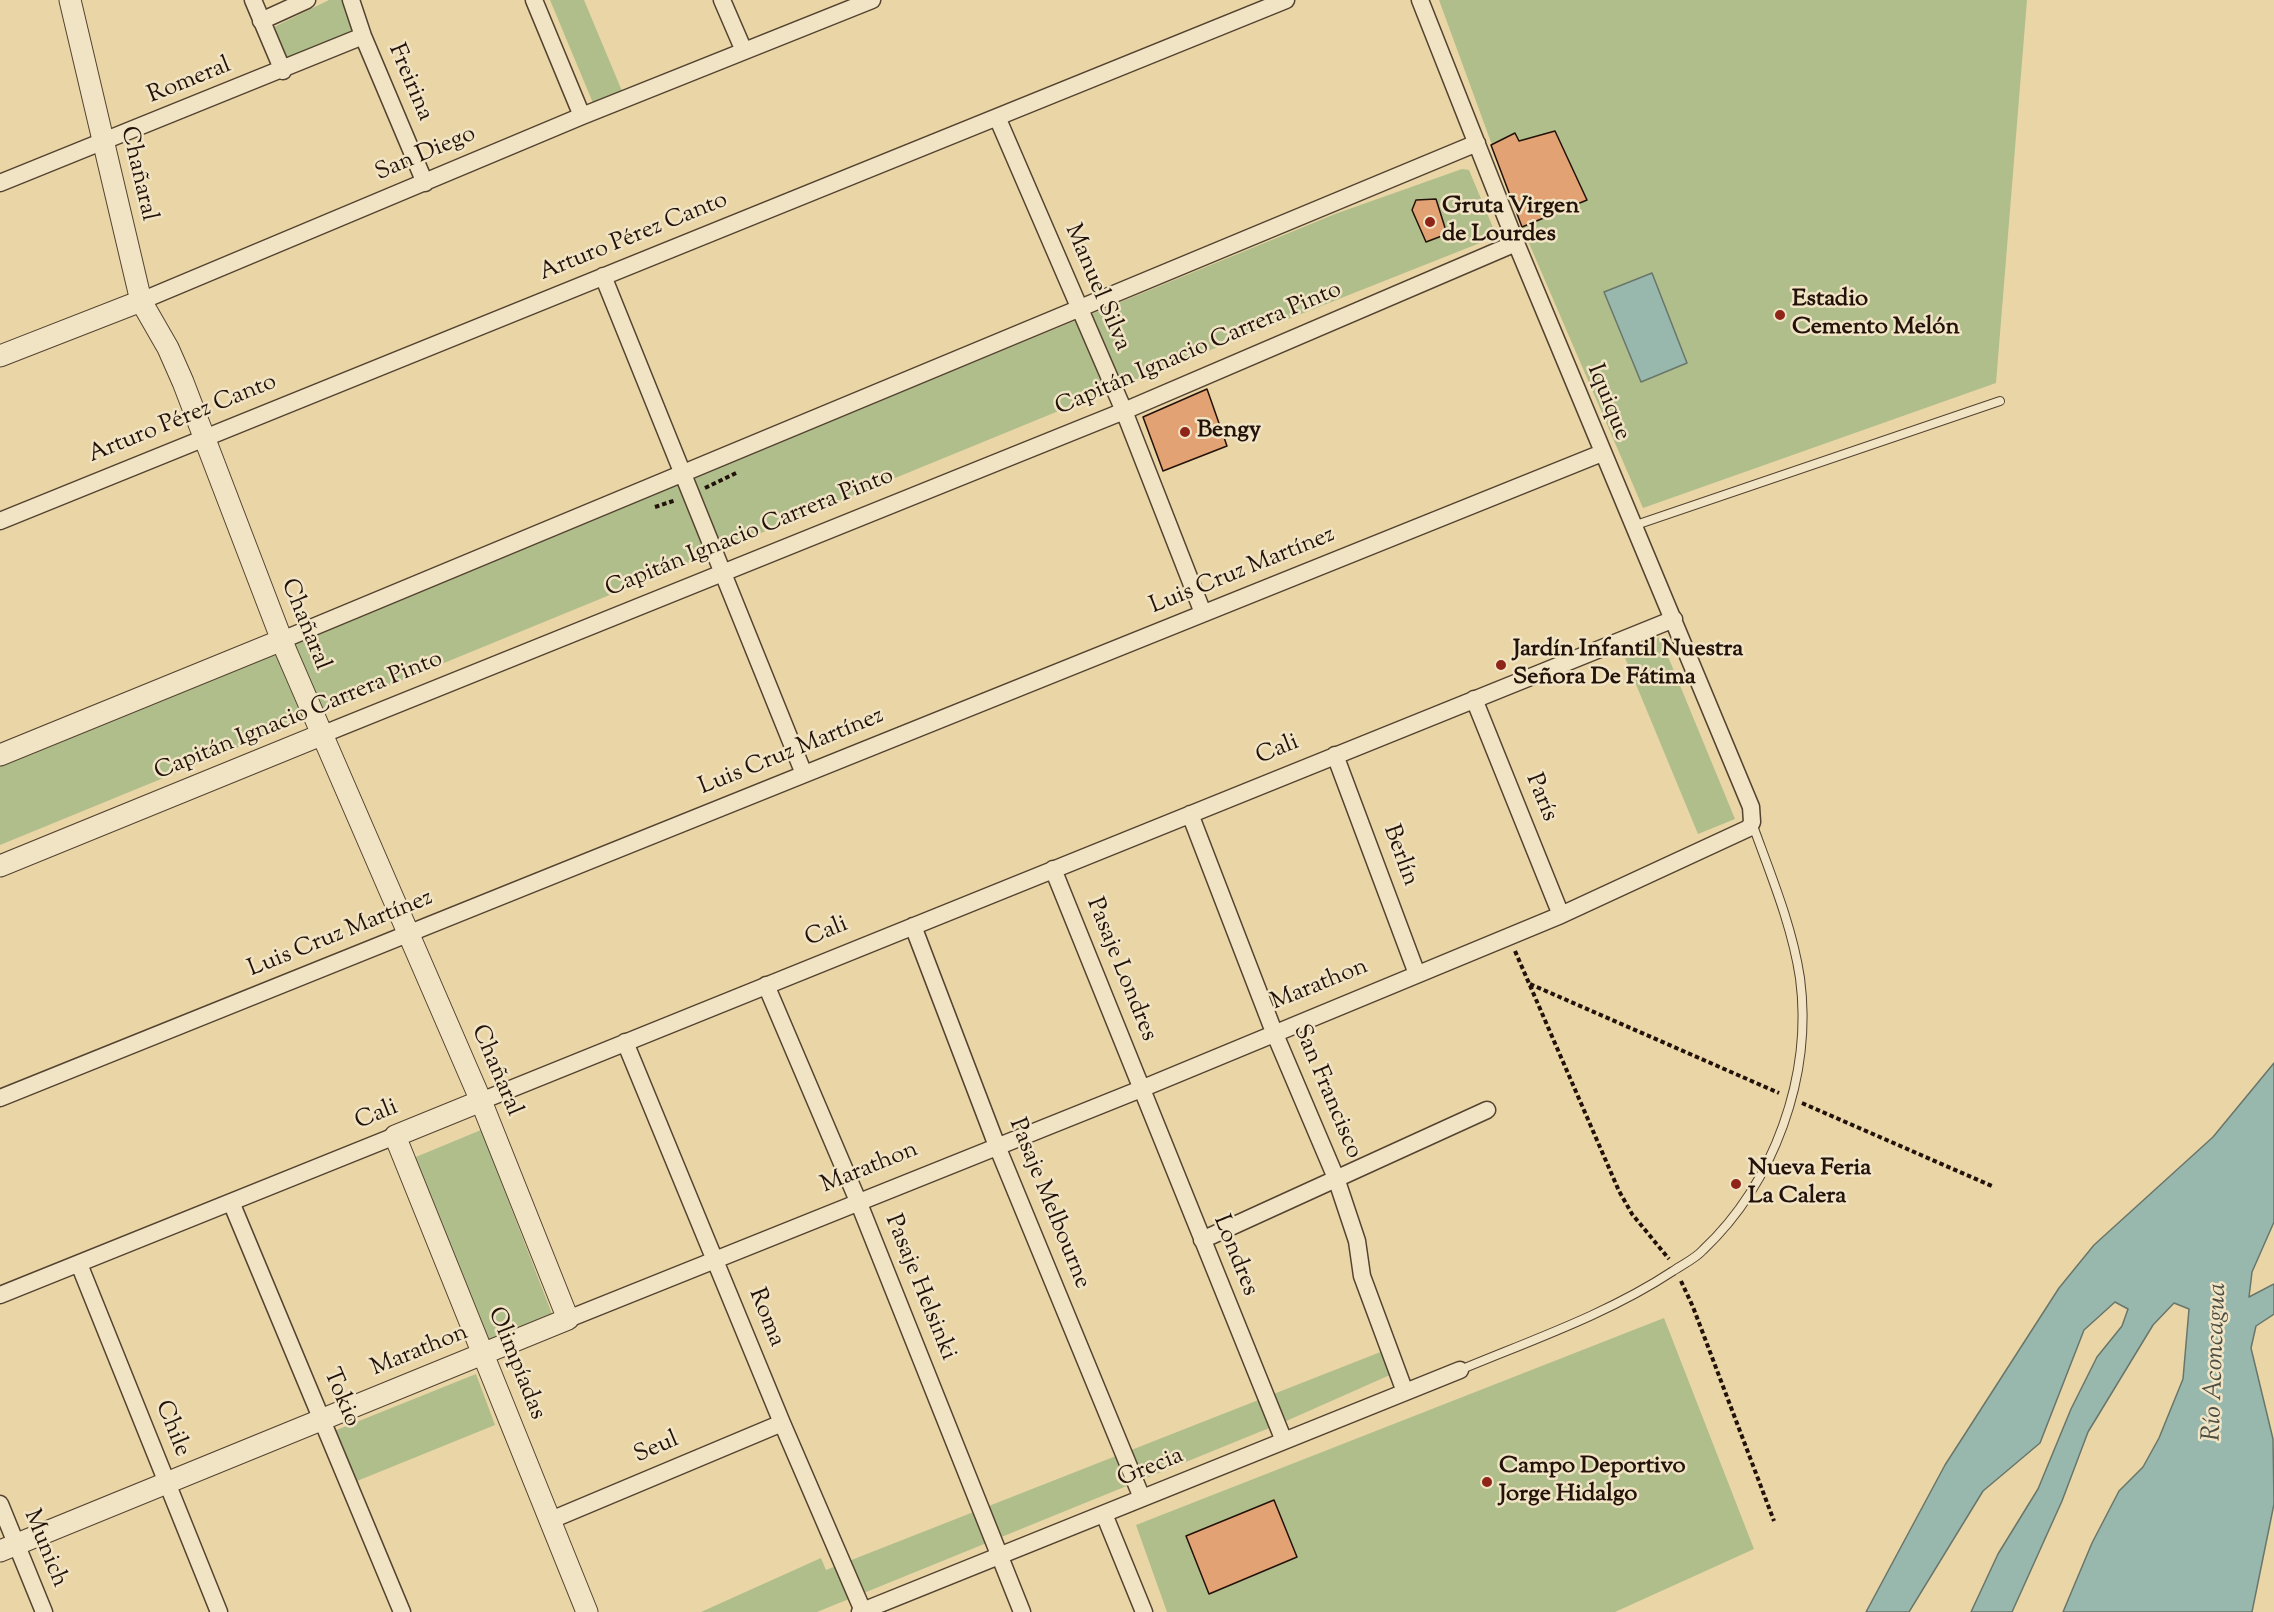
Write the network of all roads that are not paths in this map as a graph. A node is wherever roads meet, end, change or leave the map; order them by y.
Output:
1 (70, 0) edge
2 (253, 0) edge
3 (307, 0) edge
4 (351, 0) edge
5 (534, 0) edge
6 (723, 0) edge
7 (872, 0) edge
8 (1286, 0) edge
9 (1420, 0) edge
10 (261, 21) junction
11 (363, 36) junction
12 (744, 51) junction
13 (283, 71) junction
14 (582, 116) junction
15 (997, 117) junction
16 (103, 141) junction
17 (1477, 143) junction
18 (0, 183) edge
19 (426, 183) junction
20 (1516, 243) junction
21 (603, 276) junction
22 (141, 301) junction
23 (1078, 310) junction
24 (0, 356) edge
25 (2000, 401) dead end
26 (1124, 411) junction
27 (205, 438) junction
28 (1602, 453) junction
29 (682, 472) junction
30 (0, 520) edge
31 (1634, 526) junction
32 (723, 573) junction
33 (1203, 613) junction
34 (1674, 619) junction
35 (282, 640) junction
36 (1474, 699) junction
37 (321, 735) junction
38 (0, 755) edge
39 (1335, 755) junction
40 (804, 774) junction
41 (1191, 814) junction
42 (1752, 822) junction
43 (0, 866) edge
44 (1053, 869) junction
45 (1561, 915) junction
46 (913, 926) junction
47 (408, 934) junction
48 (1417, 974) junction
49 (766, 986) junction
50 (1274, 1032) junction
51 (625, 1042) junction
52 (1141, 1089) junction
53 (2, 1094) edge
54 (481, 1101) junction
55 (1487, 1110) dead end
56 (395, 1136) junction
57 (997, 1146) junction
58 (1336, 1178) junction
59 (858, 1201) junction
60 (231, 1202) junction
61 (1202, 1240) junction
62 (716, 1259) junction
63 (79, 1264) junction
64 (0, 1296) edge
65 (568, 1319) junction
66 (484, 1353) junction
67 (1460, 1370) joint
68 (1405, 1392) junction
69 (323, 1419) junction
70 (782, 1423) junction
71 (1284, 1441) junction
72 (167, 1483) junction
73 (1142, 1498) junction
74 (0, 1504) edge
75 (1104, 1514) junction
76 (551, 1520) junction
77 (8, 1547) edge
78 (1001, 1555) junction
79 (886, 1607) edge
80 (861, 1611) edge
81 (44, 1612) edge
82 (219, 1612) edge
83 (402, 1612) edge
84 (588, 1612) edge
85 (1022, 1612) edge
86 (1144, 1612) edge

1 - 16 street, Chañaral
2 - 10 street
3 - 10 street
4 - 11 street, Freirina
5 - 14 street
6 - 12 street
7 - 12 street, San Diego
8 - 15 street, Arturo Pérez Canto
9 - 17 street, Iquique
10 - 13 street
11 - 13 street, Romeral
11 - 19 street, Freirina
12 - 14 street, San Diego
13 - 16 street, Romeral
14 - 19 street, San Diego
15 - 21 street, Arturo Pérez Canto
15 - 23 street, Manuel Silva
16 - 18 street, Romeral
16 - 22 street, Chañaral
17 - 20 street, Iquique
17 - 23 street
19 - 22 street, San Diego
20 - 26 street, Capitán Ignacio Carrera Pinto
20 - 28 street, Iquique
21 - 27 street, Arturo Pérez Canto
21 - 29 street
22 - 24 street, San Diego
22 - 27 street, Chañaral
23 - 26 street, Manuel Silva
23 - 29 street
25 - 31 lane
26 - 32 street, Capitán Ignacio Carrera Pinto
26 - 33 street, Manuel Silva
27 - 30 street, Arturo Pérez Canto
27 - 35 street, Chañaral
28 - 31 street, Iquique
28 - 33 street, Luis Cruz Martínez
29 - 32 street
29 - 35 street
31 - 34 street, Iquique
32 - 37 street, Capitán Ignacio Carrera Pinto
32 - 40 street
33 - 40 street, Luis Cruz Martínez
34 - 36 street, Cali
34 - 42 street, Iquique
35 - 37 street, Chañaral
35 - 38 street
36 - 39 street, Cali
36 - 45 street, París
37 - 43 street, Capitán Ignacio Carrera Pinto
37 - 47 street, Chañaral
39 - 41 street, Cali
39 - 48 street, Berlín
40 - 47 street, Luis Cruz Martínez
41 - 44 street, Cali
41 - 50 street, San Francisco
42 - 45 street, Marathon
42 - 67 lane
44 - 46 street, Cali
44 - 52 street, Pasaje Londres
45 - 48 street, Marathon
46 - 49 street, Cali
46 - 57 street, Pasaje Melbourne
47 - 53 street, Luis Cruz Martínez
47 - 54 street, Chañaral
48 - 50 street, Marathon
49 - 51 street, Cali
49 - 59 street, Pasaje Helsinki
50 - 52 street, Marathon
50 - 58 street, San Francisco
51 - 54 street, Cali
51 - 62 street, Roma
52 - 57 street, Marathon
52 - 61 street, Londres
54 - 56 street, Cali
54 - 65 street, Chañaral
55 - 58 street
56 - 60 street, Cali
56 - 66 street, Olimpíadas
57 - 59 street, Marathon
57 - 73 street, Pasaje Melbourne
58 - 61 street
58 - 68 street, San Francisco
59 - 62 street, Marathon
59 - 78 street, Pasaje Helsinki
60 - 63 street, Cali
60 - 69 street, Tokio
61 - 71 street, Londres
62 - 65 street, Marathon
62 - 70 street, Roma
63 - 64 street, Cali
63 - 72 street, Chile
65 - 66 street, Marathon
66 - 69 street, Marathon
66 - 76 street, Olimpíadas
67 - 68 street, Grecia
68 - 71 street, Grecia
69 - 72 street, Marathon
69 - 83 street, Tokio
70 - 76 street, Seul
70 - 80 street, Roma
71 - 73 street, Grecia
72 - 77 street, Marathon
72 - 82 street, Chile
73 - 75 street, Grecia
74 - 77 street, Munich
75 - 78 street, Grecia
75 - 86 street
76 - 84 street, Olimpíadas
77 - 81 street, Munich
78 - 79 street, Grecia
78 - 85 street, Pasaje Helsinki
79 - 80 street, Grecia

